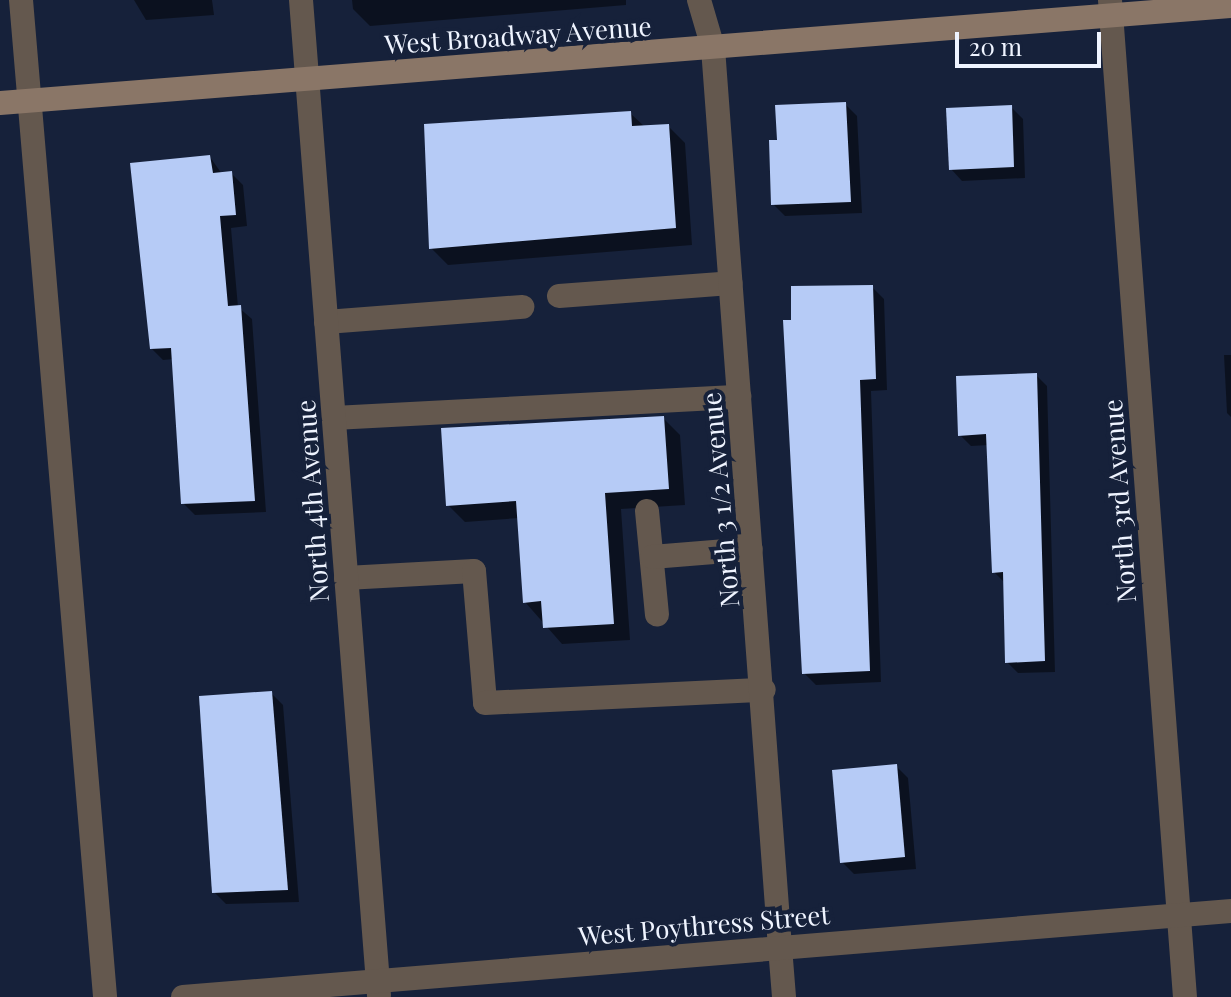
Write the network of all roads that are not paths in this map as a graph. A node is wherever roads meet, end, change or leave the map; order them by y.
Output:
1 (21, 0) edge
2 (301, 0) edge
3 (699, 0) edge
4 (1231, 6) edge
5 (1110, 8) edge
6 (713, 48) junction
7 (308, 79) junction
8 (30, 101) junction
9 (0, 103) edge
10 (731, 283) junction
11 (559, 296) dead end
12 (522, 307) dead end
13 (326, 322) junction
14 (739, 397) junction
15 (334, 418) junction
16 (647, 511) dead end
17 (751, 549) junction
18 (652, 557) junction
19 (346, 578) junction
20 (657, 615) dead end
21 (764, 690) junction
22 (1231, 911) edge
23 (1179, 915) junction
24 (780, 947) junction
25 (378, 989) edge
26 (105, 997) edge
27 (183, 997) edge
28 (784, 997) edge
29 (1185, 997) edge

1 - 8 street
2 - 7 street, North 4th Avenue
3 - 6 street, North 3 1/2 Avenue
4 - 5 main road, West Broadway Avenue
5 - 6 main road, West Broadway Avenue
5 - 23 street, North 3rd Avenue
6 - 7 main road, West Broadway Avenue
6 - 10 street, North 3 1/2 Avenue
7 - 8 main road, West Broadway Avenue
7 - 13 street, North 4th Avenue
8 - 9 main road, West Broadway Avenue
8 - 26 street
10 - 11 street
10 - 14 street, North 3 1/2 Avenue
12 - 13 street
13 - 15 street, North 4th Avenue
14 - 15 street
14 - 17 street, North 3 1/2 Avenue
15 - 19 street, North 4th Avenue
16 - 18 street
17 - 18 street
17 - 21 street, North 3 1/2 Avenue
18 - 20 street
19 - 21 street
19 - 25 street, North 4th Avenue
21 - 24 street, North 3 1/2 Avenue
22 - 23 street, West Poythress Street
23 - 24 street, West Poythress Street
23 - 29 street, North 3rd Avenue
24 - 25 street, West Poythress Street
24 - 28 street, North 3 1/2 Avenue
25 - 27 street, West Poythress Street

